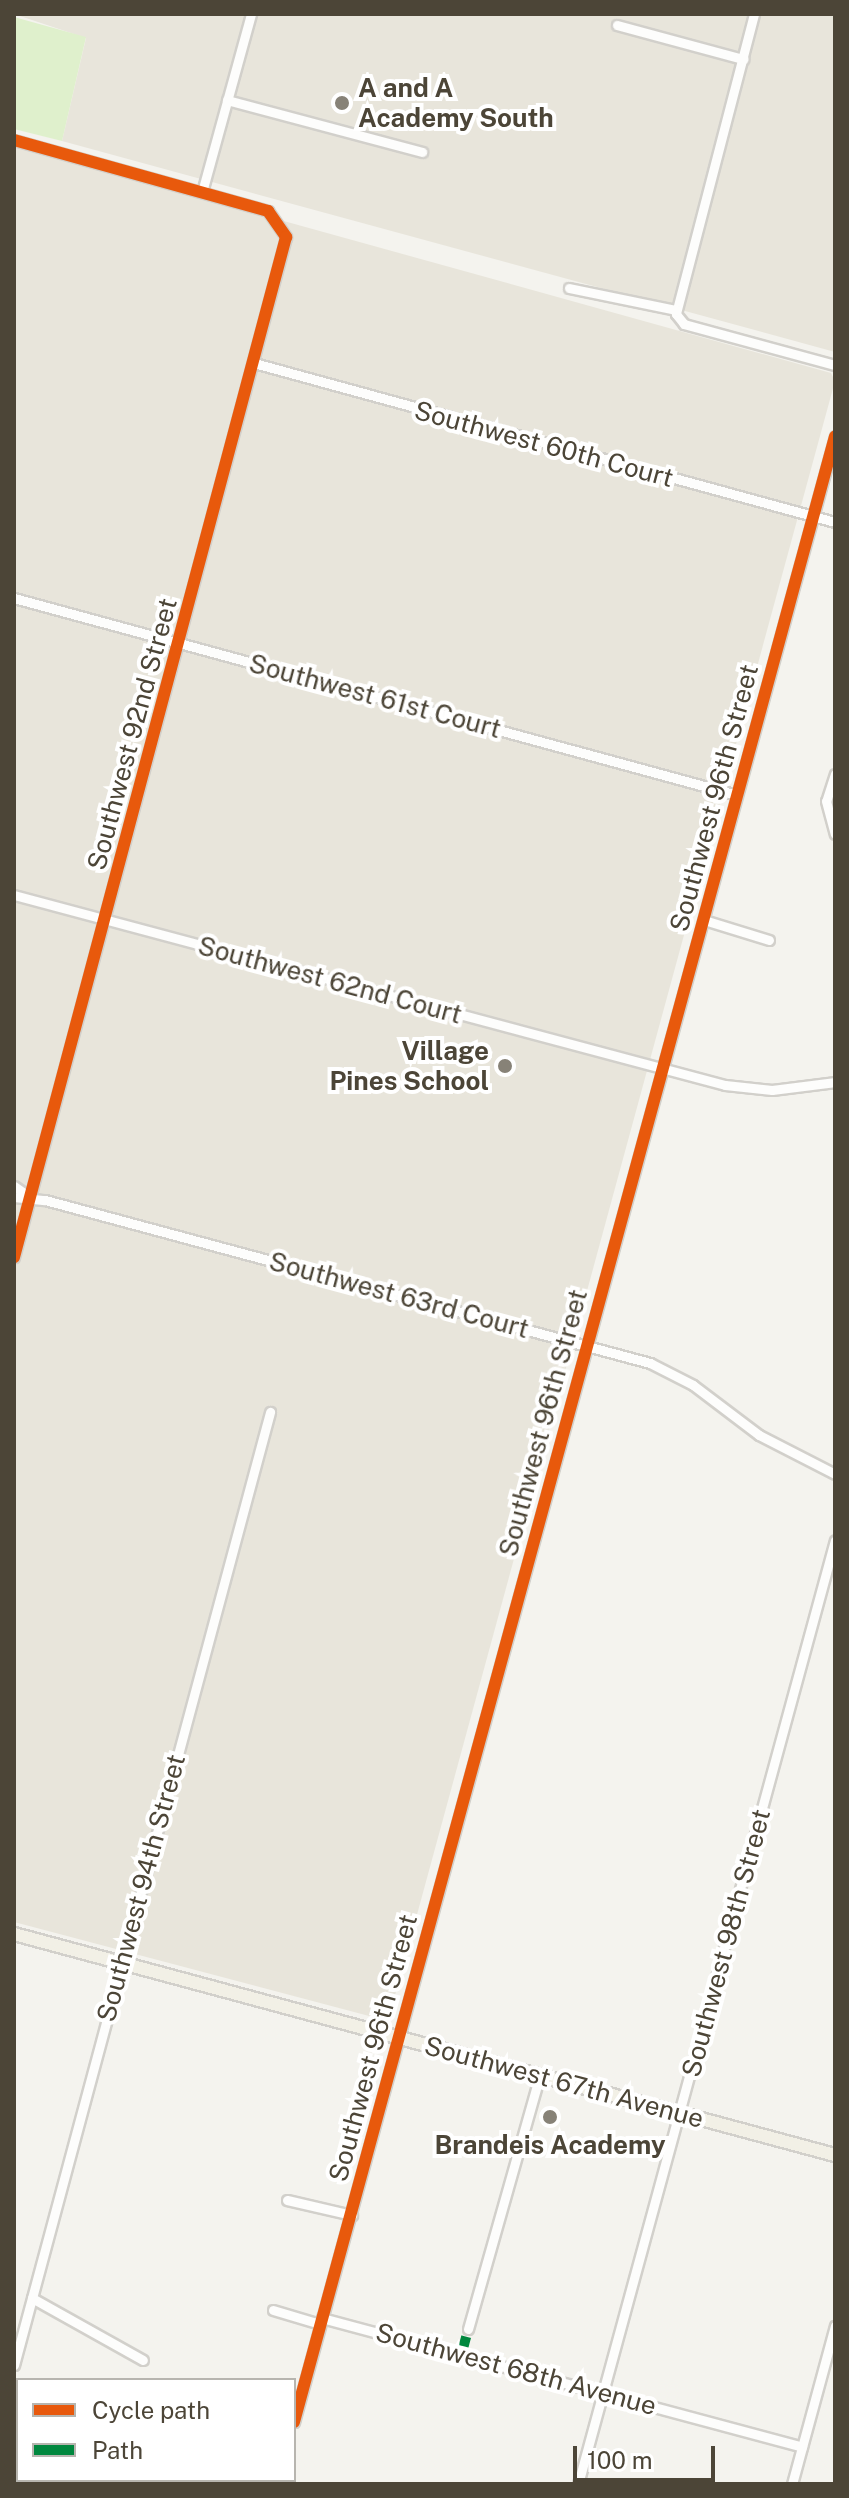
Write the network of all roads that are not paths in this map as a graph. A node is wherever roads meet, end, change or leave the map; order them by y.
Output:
1 (251, 14) edge
2 (754, 14) edge
3 (617, 25) dead end
4 (743, 59) junction
5 (227, 100) junction
6 (14, 140) edge
7 (422, 152) dead end
8 (202, 192) junction
9 (569, 288) dead end
10 (676, 314) junction
11 (254, 363) junction
12 (835, 365) edge
13 (835, 436) edge
14 (814, 516) junction
15 (835, 522) edge
16 (14, 598) edge
17 (180, 643) junction
18 (835, 774) edge
19 (737, 795) junction
20 (835, 834) edge
21 (14, 895) edge
22 (105, 920) junction
23 (704, 920) junction
24 (769, 940) dead end
25 (662, 1069) junction
26 (835, 1082) edge
27 (14, 1186) edge
28 (14, 1197) edge
29 (30, 1197) junction
30 (14, 1257) edge
31 (587, 1346) junction
32 (270, 1412) dead end
33 (835, 1474) edge
34 (835, 1540) edge
35 (14, 1934) edge
36 (121, 1962) junction
37 (398, 2037) junction
38 (540, 2075) junction
39 (679, 2113) junction
40 (835, 2155) edge
41 (287, 2200) dead end
42 (352, 2215) junction
43 (31, 2302) junction
44 (273, 2310) dead end
45 (321, 2321) junction
46 (835, 2326) edge
47 (468, 2329) dead end
48 (143, 2360) dead end
49 (14, 2365) edge
50 (603, 2394) junction
51 (296, 2415) edge
52 (802, 2447) junction
53 (578, 2484) edge
54 (792, 2484) edge

1 - 5 street
2 - 4 street
3 - 4 street
4 - 10 street
5 - 7 street
5 - 8 street
6 - 8 street
8 - 11 street, Southwest 92nd Street
9 - 10 street
10 - 12 street
11 - 14 street, Southwest 60th Court
11 - 17 street, Southwest 92nd Street
13 - 14 street, Southwest 96th Street
14 - 15 street, Southwest 60th Court
14 - 19 street, Southwest 96th Street
16 - 17 street, Southwest 61st Court
17 - 19 street, Southwest 61st Court
17 - 22 street, Southwest 92nd Street
18 - 20 street
19 - 23 street, Southwest 96th Street
21 - 22 street, Southwest 62nd Court
22 - 25 street, Southwest 62nd Court
22 - 29 street, Southwest 92nd Street
23 - 24 street
23 - 25 street, Southwest 96th Street
25 - 26 street, Southwest 62nd Court
25 - 31 street, Southwest 96th Street
27 - 29 street, Southwest 63rd Court
28 - 29 street, Southwest 63rd Court
29 - 30 street, Southwest 92nd Street
29 - 31 street, Southwest 63rd Court
31 - 33 street, Southwest 63rd Court
31 - 37 street, Southwest 96th Street
32 - 36 street, Southwest 94th Street
34 - 39 street, Southwest 98th Street
35 - 36 main road, Southwest 67th Avenue
36 - 37 main road, Southwest 67th Avenue
36 - 43 street, Southwest 94th Street
37 - 38 main road, Southwest 67th Avenue
37 - 42 street, Southwest 96th Street
38 - 39 main road, Southwest 67th Avenue
38 - 47 street
39 - 40 main road, Southwest 67th Avenue
39 - 50 street, Southwest 98th Street
41 - 42 street
42 - 45 street, Southwest 96th Street
43 - 48 street
43 - 49 street, Southwest 94th Street
44 - 45 street, Southwest 68th Avenue
45 - 50 street, Southwest 68th Avenue
45 - 51 street, Southwest 96th Street
46 - 52 street
50 - 52 street, Southwest 68th Avenue
50 - 53 street, Southwest 98th Street
52 - 54 street

